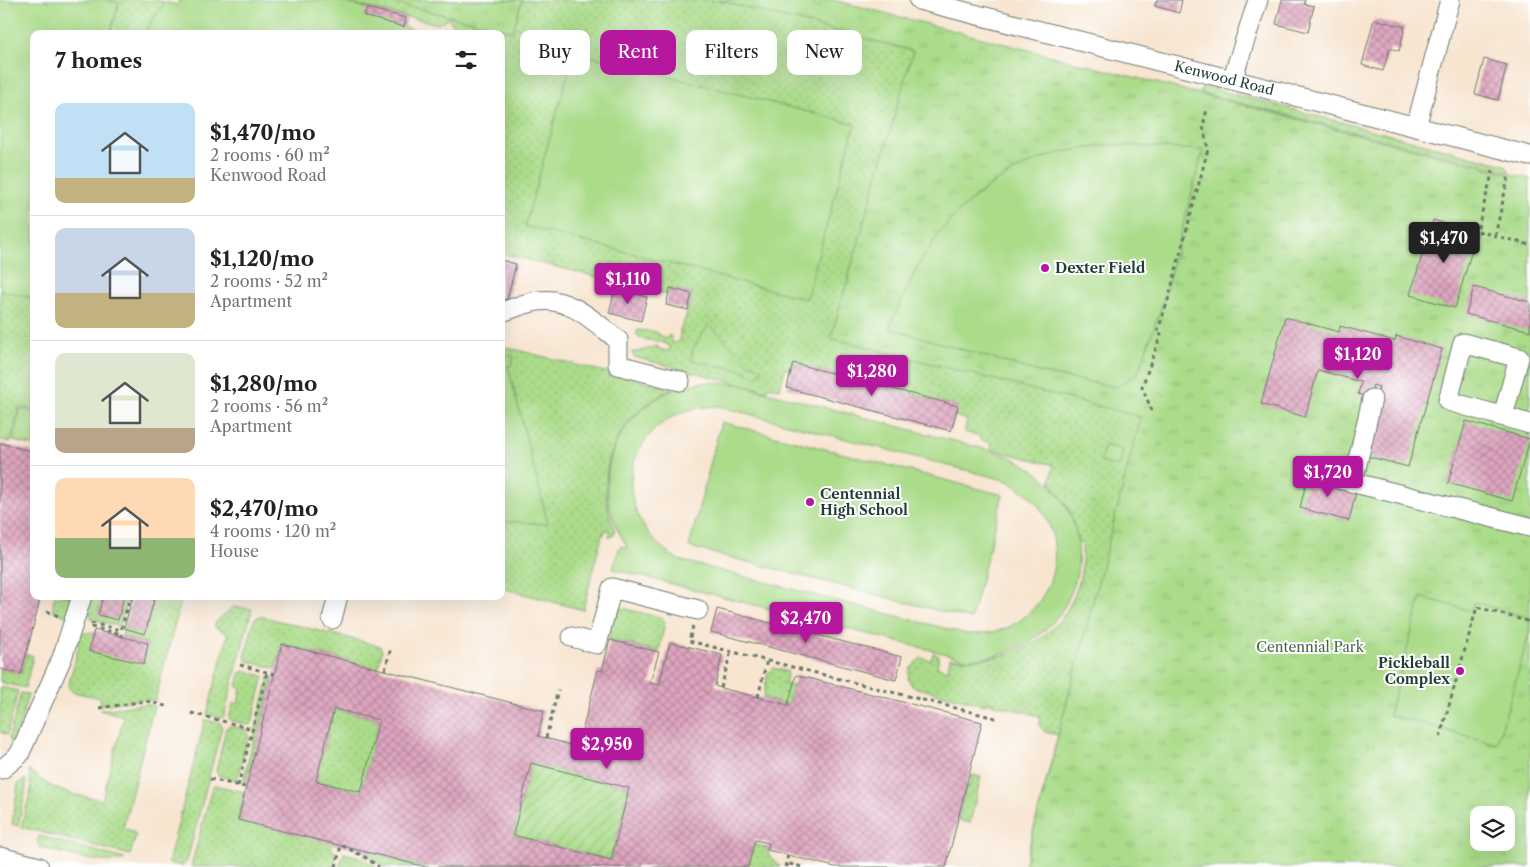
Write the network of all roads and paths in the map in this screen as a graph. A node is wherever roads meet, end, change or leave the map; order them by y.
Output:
1 (919, 0) edge
2 (1258, 0) edge
3 (1450, 0) edge
4 (1232, 80) junction
5 (1207, 109) dead end
6 (1416, 127) junction
7 (1530, 156) edge
8 (1493, 170) dead end
9 (1509, 174) dead end
10 (1495, 236) junction
11 (1530, 245) edge
12 (505, 311) edge
13 (680, 382) dead end
14 (1372, 399) dead end
15 (1152, 411) dead end
16 (1503, 416) junction
17 (1530, 424) edge
18 (1319, 474) dead end
19 (1353, 482) junction
20 (1530, 527) edge
21 (82, 600) edge
22 (129, 600) edge
23 (337, 600) edge
24 (698, 610) joint
25 (47, 611) dead end
26 (332, 619) dead end
27 (82, 622) junction
28 (1530, 622) edge
29 (121, 637) dead end
30 (572, 637) dead end
31 (391, 648) dead end
32 (731, 651) junction
33 (768, 660) junction
34 (240, 665) dead end
35 (385, 670) dead end
36 (267, 672) junction
37 (274, 674) dead end
38 (721, 688) dead end
39 (558, 690) dead end
40 (758, 697) dead end
41 (169, 707) dead end
42 (99, 708) dead end
43 (191, 713) dead end
44 (999, 719) dead end
45 (253, 729) junction
46 (1440, 737) dead end
47 (546, 738) dead end
48 (2, 770) dead end
49 (210, 779) dead end
50 (238, 786) junction
51 (245, 787) dead end
52 (788, 855) dead end
53 (0, 857) edge
54 (786, 866) edge
55 (39, 867) edge
56 (336, 867) edge
57 (379, 867) edge
58 (802, 867) edge

1 - 4 street, Kenwood Road
2 - 4 street
3 - 6 street
4 - 6 street, Kenwood Road
5 - 15 path
6 - 7 street, Kenwood Road
8 - 10 path
9 - 10 path
10 - 11 path
12 - 13 street
14 - 19 street
16 - 16 street
16 - 17 street
18 - 19 street
19 - 20 street
21 - 27 street
22 - 27 path
23 - 26 street
24 - 30 street
24 - 32 path
25 - 27 path
27 - 29 path
27 - 48 street
28 - 46 path
31 - 35 path
32 - 33 path
32 - 38 path
33 - 40 path
33 - 44 path
34 - 36 path
36 - 37 path
36 - 45 path
39 - 47 path
41 - 42 path
43 - 45 path
45 - 50 path
49 - 50 path
50 - 51 path
52 - 54 path
53 - 55 street
54 - 58 path
56 - 57 path

